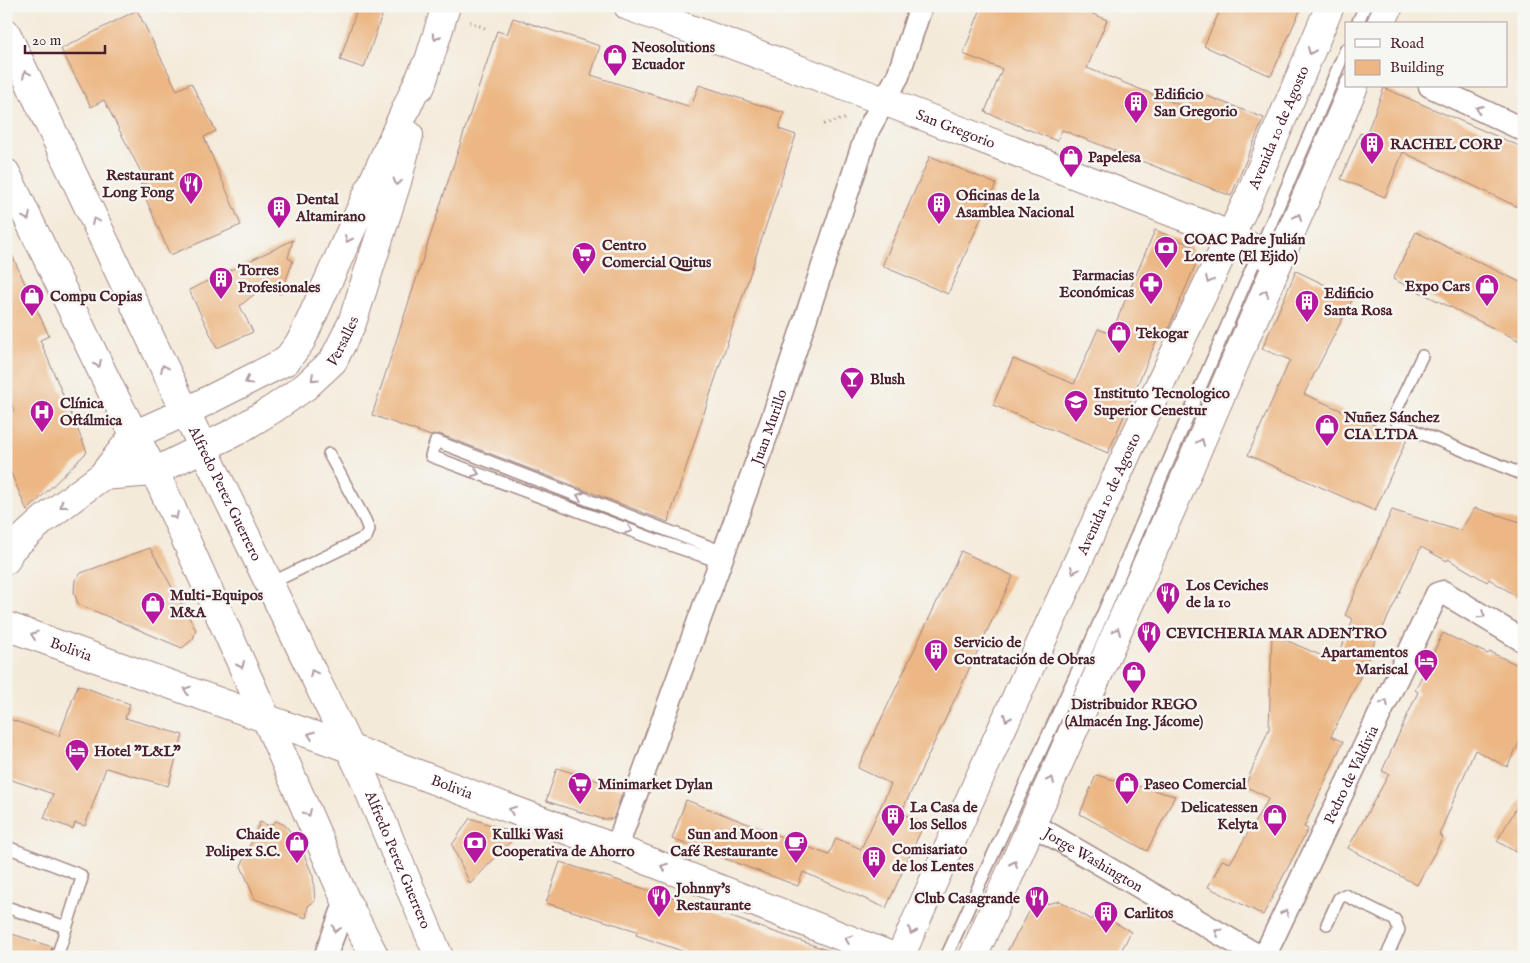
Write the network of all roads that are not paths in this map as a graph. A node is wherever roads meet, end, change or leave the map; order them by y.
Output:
1 (446, 6) edge
2 (628, 6) edge
3 (921, 6) edge
4 (1330, 6) edge
5 (1365, 6) edge
6 (1389, 6) edge
7 (1358, 22) edge
8 (1383, 22) edge
9 (6, 33) edge
10 (1345, 52) edge
11 (426, 67) junction
12 (1353, 88) edge
13 (1434, 88) edge
14 (884, 101) junction
15 (1524, 130) edge
16 (6, 173) edge
17 (1230, 236) junction
18 (1268, 257) junction
19 (1422, 356) dead end
20 (186, 412) junction
21 (134, 435) junction
22 (204, 448) junction
23 (329, 454) dead end
24 (154, 472) junction
25 (1524, 475) edge
26 (102, 476) junction
27 (8, 552) edge
28 (721, 557) junction
29 (270, 584) junction
30 (6, 626) edge
31 (1524, 640) edge
32 (266, 718) junction
33 (349, 748) junction
34 (1032, 824) junction
35 (7, 847) edge
36 (616, 849) junction
37 (346, 901) junction
38 (6, 907) edge
39 (1328, 924) dead end
40 (66, 928) junction
41 (57, 957) edge
42 (325, 957) edge
43 (375, 957) edge
44 (440, 957) edge
45 (894, 957) edge
46 (900, 957) edge
47 (946, 957) edge
48 (973, 957) edge
49 (1262, 957) edge
50 (1386, 957) edge

1 -> 11 main road, Versalles
2 - 14 main road, San Gregorio
3 - 14 street, Juan Murillo
4 -> 17 main road, Avenida 10 de Agosto
5 - 7 lane
6 - 8 main road
20 -> 9 main road, Alfredo Perez Guerrero
10 - 18 lane
11 -> 20 main road, Versalles
11 -> 22 main road, Versalles
18 -> 12 main road
15 -> 13 street
14 - 17 main road, San Gregorio
14 - 28 street, Juan Murillo
16 -> 21 main road
17 - 18 main road, San Gregorio
17 -> 46 main road, Avenida 10 de Agosto
34 -> 18 main road
18 - 47 lane
19 - 25 lane
20 - 21 main road, Versalles
20 - 22 main road, Alfredo Perez Guerrero
21 - 24 main road
21 - 26 main road, Versalles
22 - 24 main road, Versalles
22 - 29 main road, Alfredo Perez Guerrero
23 - 29 lane
24 - 26 main road, Versalles
24 -> 32 main road
26 -> 27 main road, Versalles
28 -> 28 lane
28 - 36 street, Juan Murillo
33 -> 29 main road, Alfredo Perez Guerrero
32 -> 30 main road, Bolivia
49 -> 31 street, Pedro de Valdivia
33 -> 32 main road, Bolivia
32 -> 37 main road
36 -> 33 main road, Bolivia
33 - 44 main road, Alfredo Perez Guerrero
48 -> 34 main road
49 -> 34 street, Jorge Washington
35 - 40 lane
45 -> 36 main road, Bolivia
37 -> 42 street
37 - 43 main road
38 - 40 lane
39 - 50 lane
40 - 41 lane

